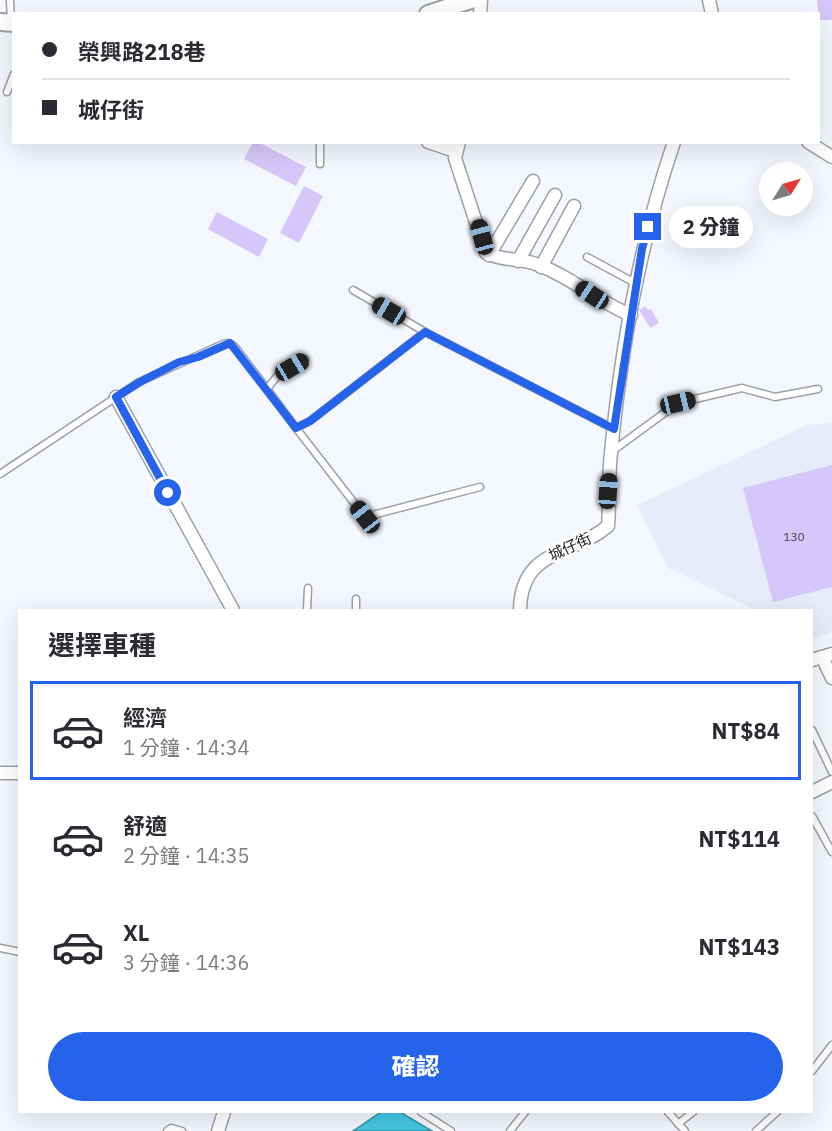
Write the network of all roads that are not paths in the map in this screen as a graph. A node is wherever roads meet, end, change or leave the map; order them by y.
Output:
1 (10, 0) edge
2 (471, 0) edge
3 (434, 12) edge
4 (8, 22) edge
5 (12, 79) edge
6 (7, 92) dead end
7 (320, 144) edge
8 (440, 144) edge
9 (673, 144) edge
10 (811, 144) edge
11 (457, 147) edge
12 (832, 157) edge
13 (320, 164) dead end
14 (533, 181) dead end
15 (555, 195) dead end
16 (574, 207) dead end
17 (489, 255) junction
18 (588, 257) dead end
19 (518, 261) junction
20 (541, 267) junction
21 (637, 284) junction
22 (353, 290) dead end
23 (631, 315) junction
24 (425, 332) junction
25 (305, 358) dead end
26 (267, 388) junction
27 (818, 389) dead end
28 (116, 397) junction
29 (296, 428) junction
30 (612, 442) junction
31 (0, 474) edge
32 (480, 488) dead end
33 (308, 588) dead end
34 (356, 599) dead end
35 (232, 609) edge
36 (307, 609) edge
37 (356, 609) edge
38 (520, 609) edge
39 (822, 657) edge
40 (832, 678) edge
41 (813, 732) edge
42 (832, 772) edge
43 (0, 773) edge
44 (18, 773) edge
45 (832, 782) edge
46 (813, 792) edge
47 (813, 818) edge
48 (832, 852) edge
49 (0, 948) edge
50 (18, 952) edge
51 (832, 1045) edge
52 (813, 1070) edge
53 (224, 1113) edge
54 (423, 1113) edge
55 (524, 1113) edge
56 (669, 1113) edge
57 (692, 1113) edge
58 (776, 1113) edge
59 (678, 1124) junction
60 (167, 1131) edge
61 (182, 1131) edge
62 (218, 1131) edge
63 (451, 1131) edge
64 (510, 1131) edge
65 (685, 1131) edge
66 (756, 1131) edge

1 - 4 lane
2 - 3 street
5 - 6 lane
7 - 13 lane
8 - 11 street
9 - 21 street, 城仔街
10 - 12 street
11 - 17 street
14 - 17 street
15 - 19 street
16 - 20 street
17 - 19 street
18 - 21 lane
19 - 20 street
20 - 23 street
21 - 23 street, 城仔街
22 - 24 lane
23 - 30 street, 城仔街
24 - 29 lane
24 - 30 lane
25 - 26 lane
26 - 28 lane
26 - 29 lane
27 - 30 lane
28 - 31 lane
28 - 35 street
29 - 32 lane
30 - 38 street, 城仔街
33 - 36 lane
34 - 37 lane
39 - 40 street
41 - 42 lane
43 - 44 street
45 - 46 street
47 - 48 lane
49 - 50 lane
51 - 52 lane
53 - 62 street
54 - 63 lane
55 - 64 lane
56 - 59 lane
57 - 59 lane
58 - 66 lane
59 - 65 lane
60 - 61 lane

